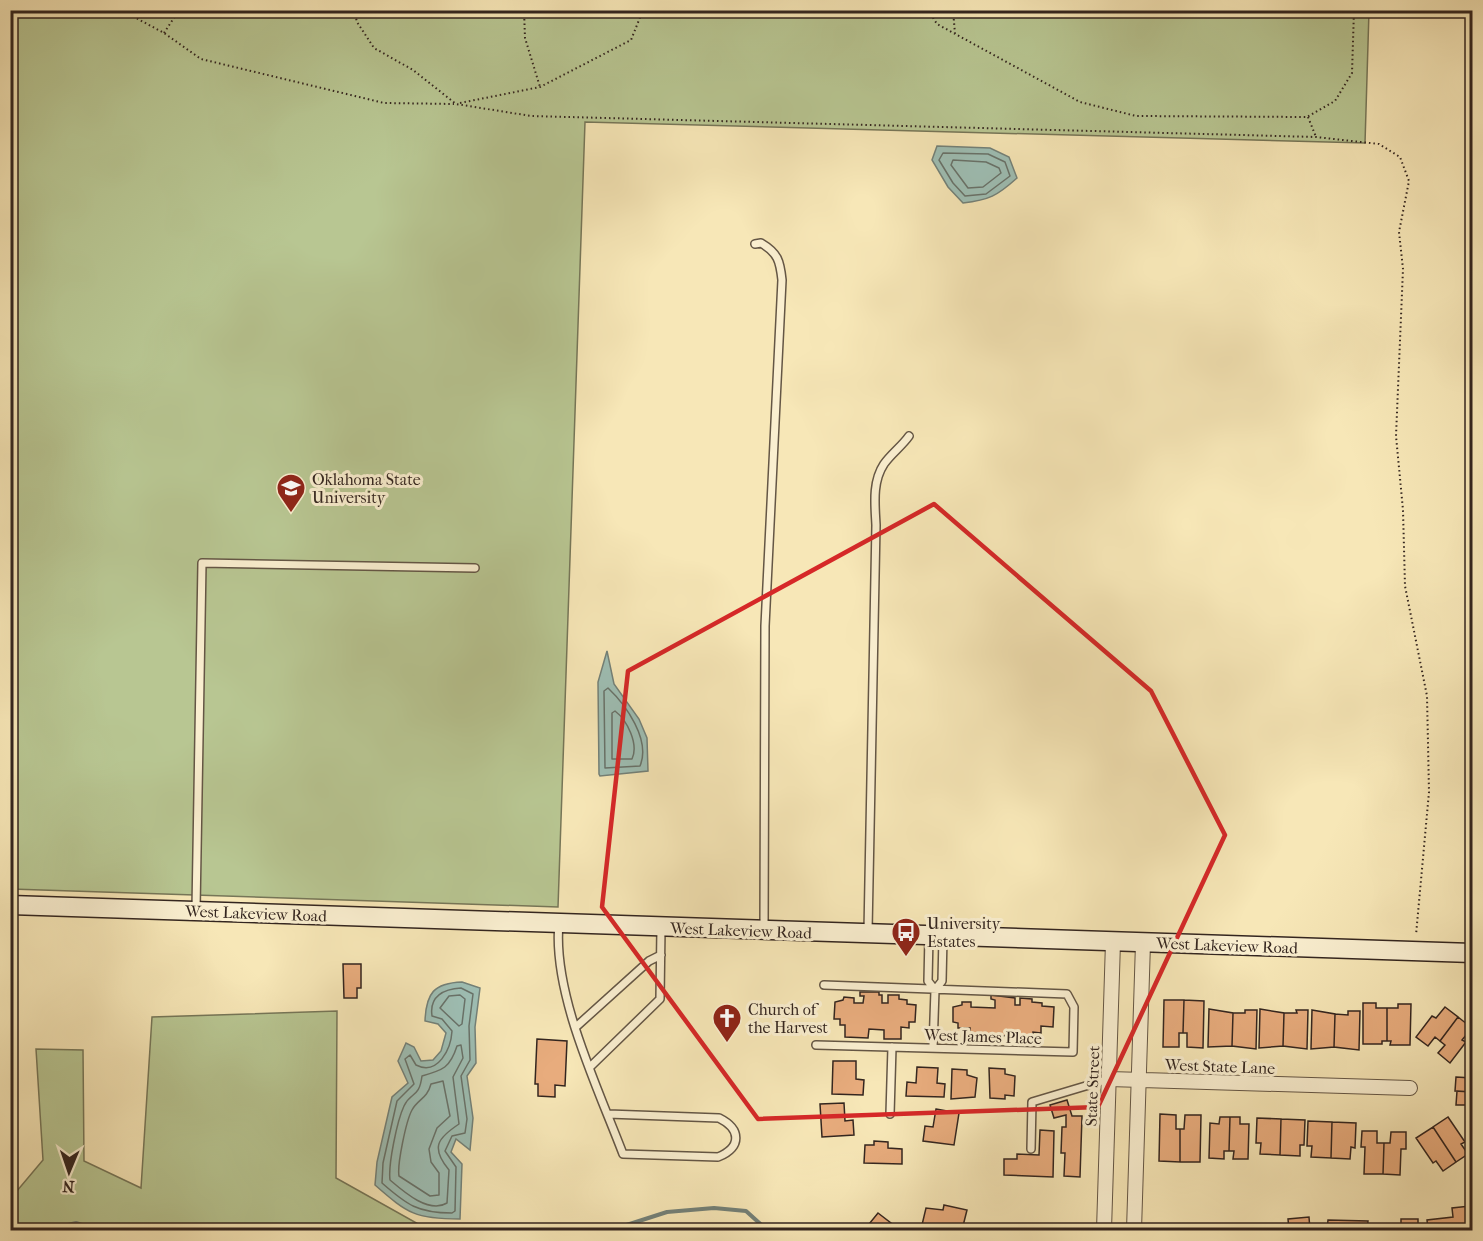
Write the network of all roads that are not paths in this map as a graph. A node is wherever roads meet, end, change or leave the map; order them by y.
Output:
1 (755, 244) dead end
2 (909, 436) dead end
3 (475, 568) dead end
4 (10, 905) edge
5 (196, 911) junction
6 (559, 923) junction
7 (661, 927) junction
8 (764, 930) junction
9 (868, 934) junction
10 (936, 936) junction
11 (1113, 942) junction
12 (1143, 943) junction
13 (1473, 953) edge
14 (661, 955) junction
15 (824, 985) dead end
16 (935, 990) junction
17 (577, 1026) junction
18 (816, 1045) dead end
19 (892, 1047) junction
20 (933, 1048) junction
21 (590, 1067) junction
22 (1108, 1079) junction
23 (1139, 1080) junction
24 (1410, 1088) dead end
25 (608, 1114) junction
26 (890, 1114) dead end
27 (1031, 1149) dead end
28 (1104, 1230) edge
29 (1134, 1230) edge

1 - 8 lane
2 - 9 lane
3 - 5 lane
4 - 5 main road, West Lakeview Road
5 - 6 main road, West Lakeview Road
6 - 7 main road, West Lakeview Road
6 - 17 lane
7 - 8 main road, West Lakeview Road
7 - 14 lane
8 - 9 main road, West Lakeview Road
9 - 10 main road, West Lakeview Road
10 - 11 main road, West Lakeview Road
10 - 16 lane
10 - 16 lane
11 - 12 main road, West Lakeview Road
11 - 22 street, State Street
12 - 13 main road, West Lakeview Road
12 - 23 street
14 - 17 lane
14 - 21 lane
15 - 16 lane
16 - 20 lane
16 - 20 lane, West James Place
17 - 21 lane
18 - 19 lane, West James Place
19 - 20 lane, West James Place
19 - 26 lane
21 - 25 lane
22 - 23 street, West State Lane
22 - 27 lane, West State Lane
22 - 28 street, State Street
23 - 24 street, West State Lane
23 - 29 street
25 - 25 lane

